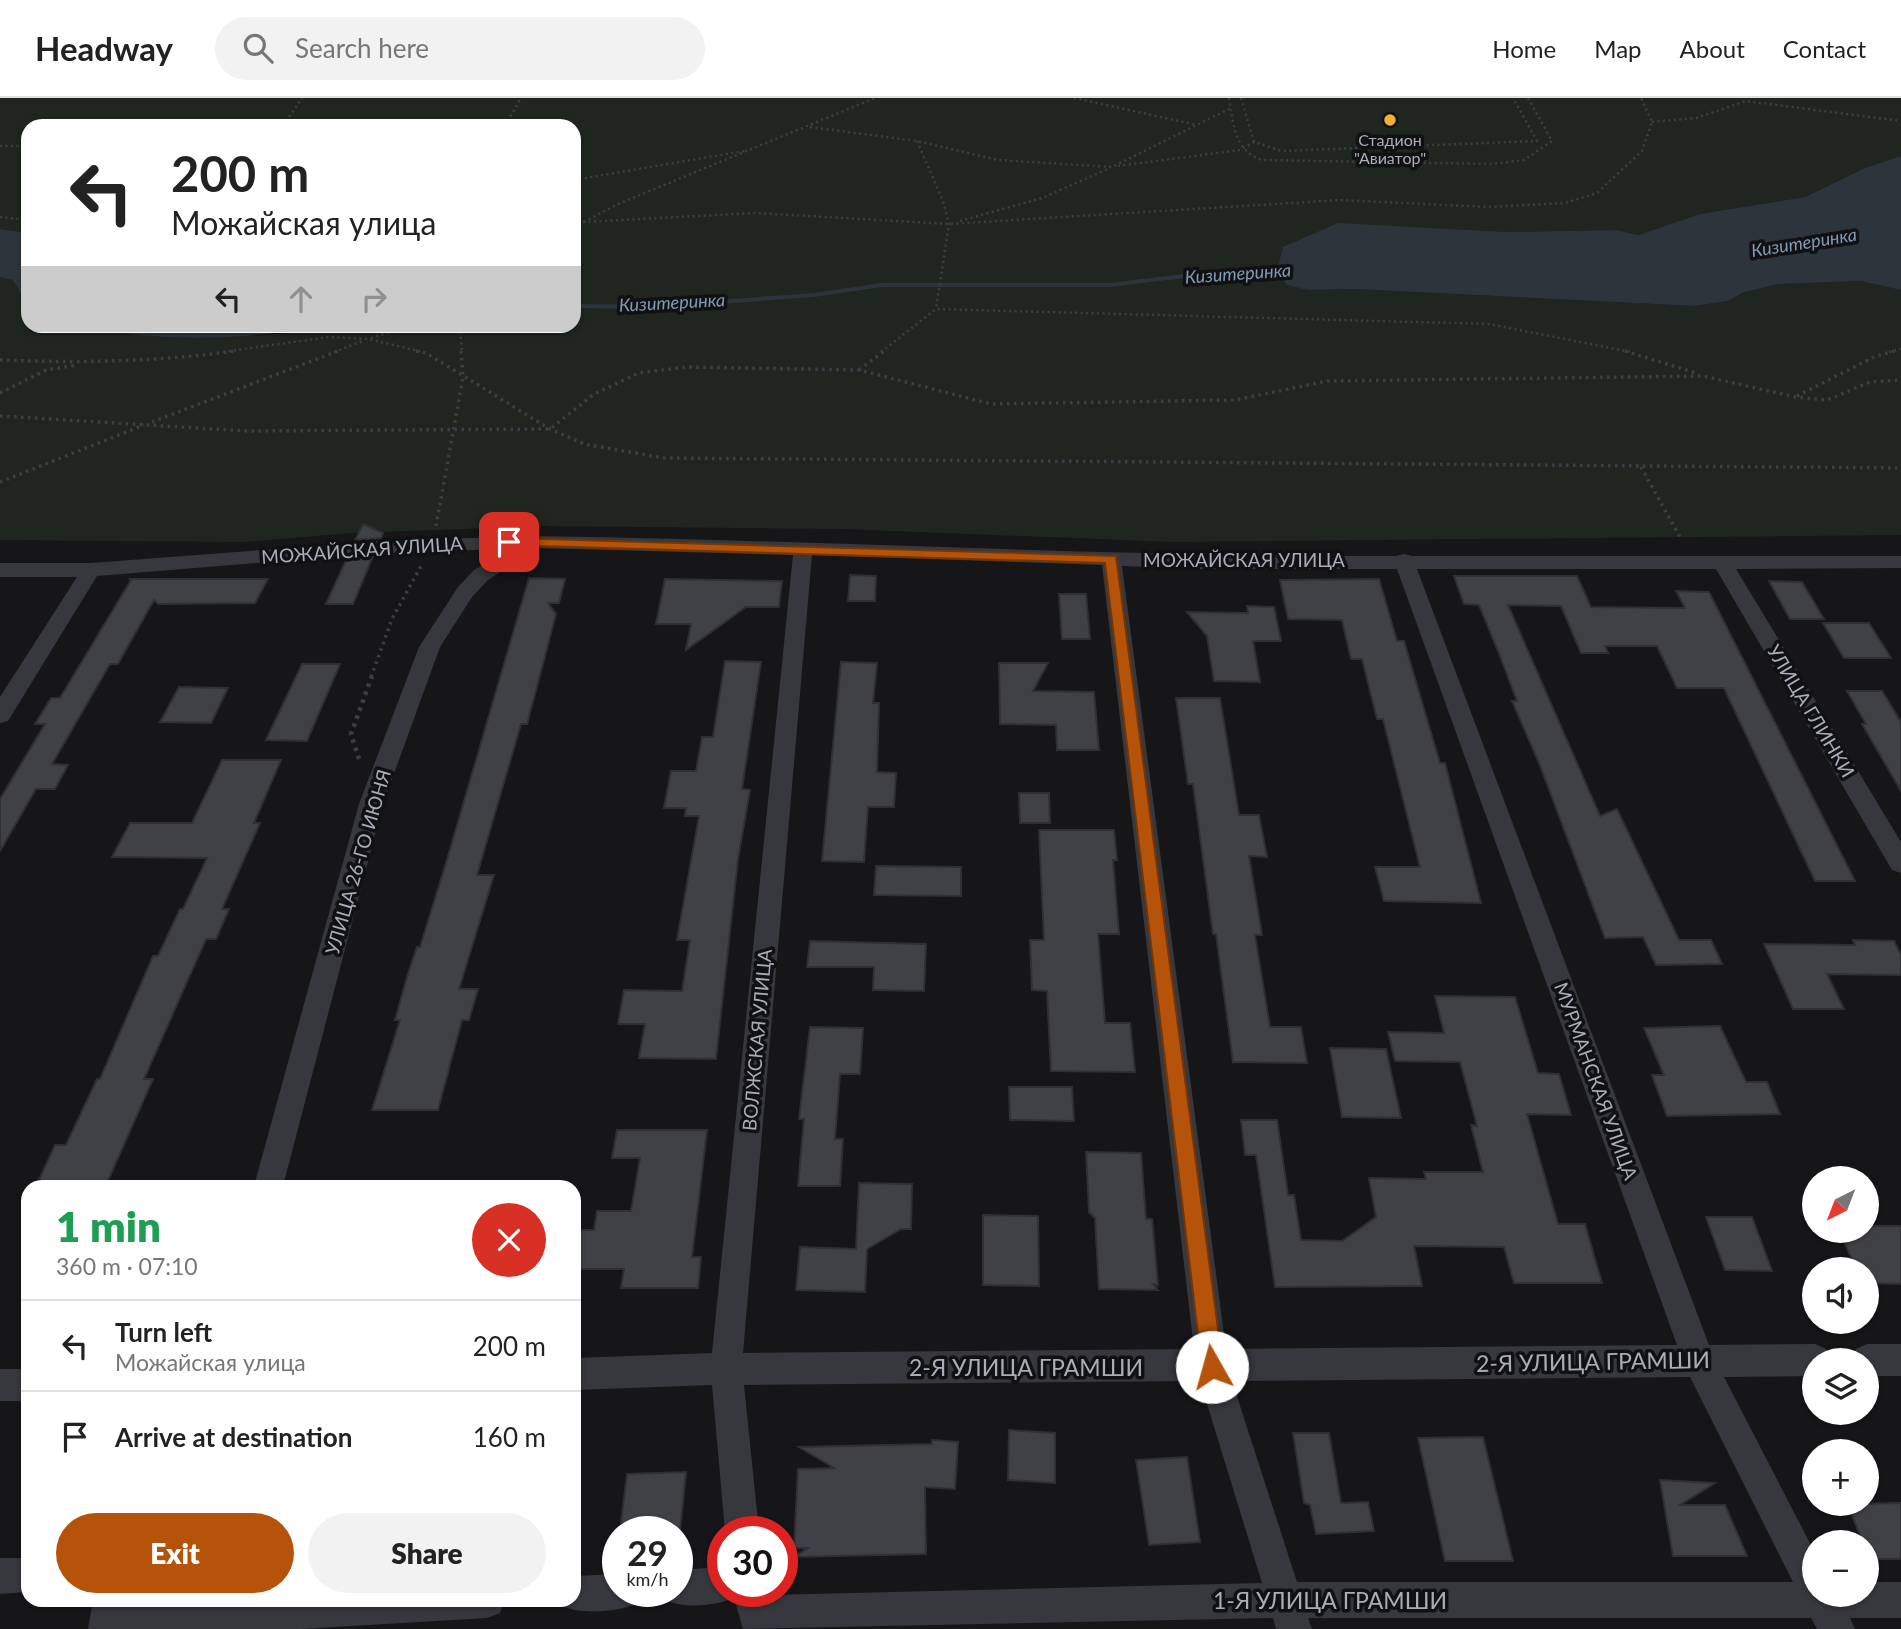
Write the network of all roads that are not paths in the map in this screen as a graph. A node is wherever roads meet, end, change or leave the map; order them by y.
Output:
1 (534, 541) junction
2 (803, 550) junction
3 (1111, 559) junction
4 (1721, 559) junction
5 (1404, 560) junction
6 (1901, 562) edge
7 (0, 570) edge
8 (91, 570) junction
9 (0, 715) edge
10 (1901, 863) edge
11 (270, 1180) edge
12 (1802, 1360) edge
13 (1879, 1360) edge
14 (1901, 1360) edge
15 (1699, 1361) junction
16 (1212, 1367) junction
17 (726, 1369) junction
18 (581, 1374) edge
19 (0, 1385) edge
20 (21, 1385) edge
21 (741, 1516) edge
22 (1802, 1564) edge
23 (21, 1575) edge
24 (0, 1576) edge
25 (602, 1592) edge
26 (581, 1594) edge
27 (1901, 1600) edge
28 (1879, 1601) edge
29 (1802, 1604) edge
30 (330, 1607) edge
31 (756, 1611) edge
32 (1288, 1614) edge
33 (108, 1617) edge

1 - 2 street, МОЖАЙСКАЯ УЛИЦА
1 - 8 street, МОЖАЙСКАЯ УЛИЦА
1 - 11 street, УЛИЦА 26-ГО ИЮНЯ
2 - 3 street, МОЖАЙСКАЯ УЛИЦА
2 - 17 street, ВОЛЖСКАЯ УЛИЦА
3 - 5 street, МОЖАЙСКАЯ УЛИЦА
3 - 16 street
4 - 5 street, МОЖАЙСКАЯ УЛИЦА
4 - 6 street, МОЖАЙСКАЯ УЛИЦА
4 - 10 street, УЛИЦА ГЛИНКИ
5 - 15 street, МУРМАНСКАЯ УЛИЦА
7 - 8 street, МОЖАЙСКАЯ УЛИЦА
8 - 9 street
12 - 15 street, 2-Я УЛИЦА ГРАМШИ
13 - 14 street
15 - 16 street, 2-Я УЛИЦА ГРАМШИ
15 - 22 street, МУРМАНСКАЯ УЛИЦА
16 - 17 street, 2-Я УЛИЦА ГРАМШИ
16 - 32 street
17 - 18 street, 2-Я УЛИЦА ГРАМШИ
17 - 21 street, ВОЛЖСКАЯ УЛИЦА
19 - 20 street
23 - 24 street
25 - 26 street
27 - 28 street, 1-Я УЛИЦА ГРАМШИ
29 - 32 street, 1-Я УЛИЦА ГРАМШИ
30 - 33 street
31 - 32 street, 1-Я УЛИЦА ГРАМШИ

